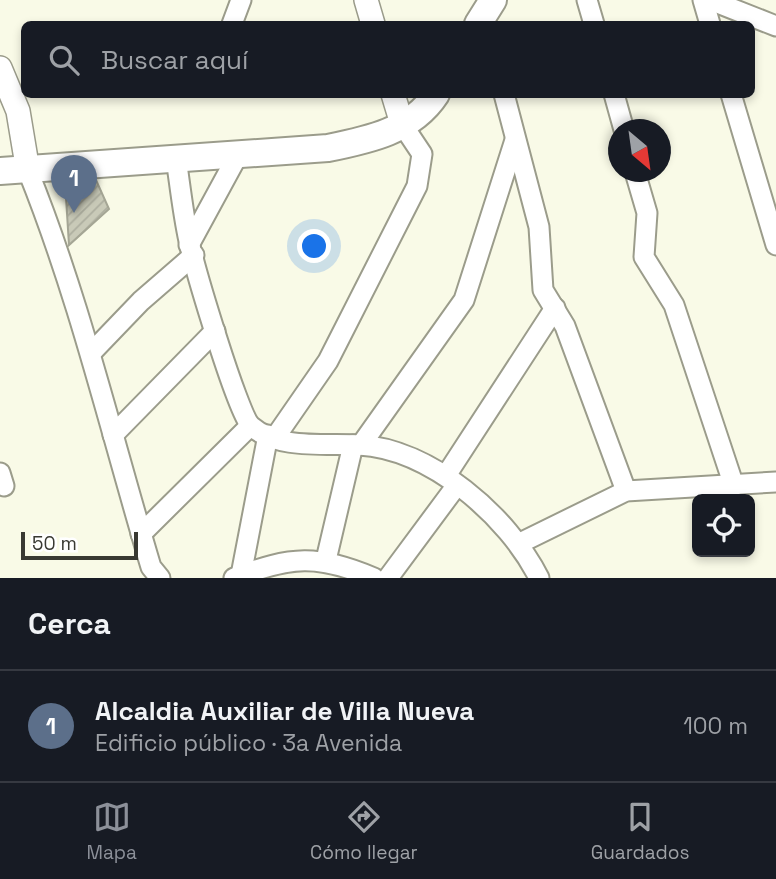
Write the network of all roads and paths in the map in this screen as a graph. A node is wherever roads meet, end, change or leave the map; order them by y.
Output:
1 (241, 0) edge
2 (366, 0) edge
3 (587, 0) edge
4 (703, 0) edge
5 (710, 0) edge
6 (233, 21) edge
7 (372, 21) edge
8 (593, 21) edge
9 (709, 21) edge
10 (776, 26) edge
11 (0, 68) edge
12 (394, 98) edge
13 (432, 98) edge
14 (505, 98) edge
15 (615, 98) edge
16 (732, 98) edge
17 (621, 119) edge
18 (402, 124) junction
19 (515, 139) junction
20 (239, 153) junction
21 (176, 158) junction
22 (0, 171) edge
23 (28, 171) junction
24 (638, 182) edge
25 (776, 245) edge
26 (192, 250) junction
27 (555, 308) junction
28 (215, 331) junction
29 (92, 352) junction
30 (250, 426) junction
31 (113, 435) junction
32 (271, 437) junction
33 (357, 444) junction
34 (452, 480) junction
35 (776, 482) edge
36 (734, 486) junction
37 (626, 491) junction
38 (141, 534) junction
39 (520, 543) junction
40 (326, 560) junction
41 (530, 575) edge
42 (238, 577) edge
43 (160, 578) edge
44 (374, 578) edge
45 (388, 578) edge

1 - 6 street
2 - 7 street
3 - 8 street
4 - 9 street
5 - 10 street
11 - 23 street
12 - 18 street
13 - 18 main road
14 - 19 street
15 - 17 street
16 - 25 street
18 - 20 main road
18 - 32 street
19 - 27 street
19 - 33 street
20 - 21 main road
20 - 26 street
21 - 23 main road
21 - 26 street
22 - 23 main road
23 - 29 street
24 - 36 street
26 - 28 street
26 - 29 street
27 - 34 street
27 - 37 street
28 - 30 street
28 - 31 street
29 - 31 street
30 - 32 street
30 - 38 street
31 - 38 street
32 - 33 street
32 - 42 street
33 - 34 street
33 - 40 street
34 - 39 street
34 - 45 street
35 - 36 street
36 - 37 street
37 - 39 street
38 - 43 street
39 - 41 street
40 - 42 street
40 - 44 street

